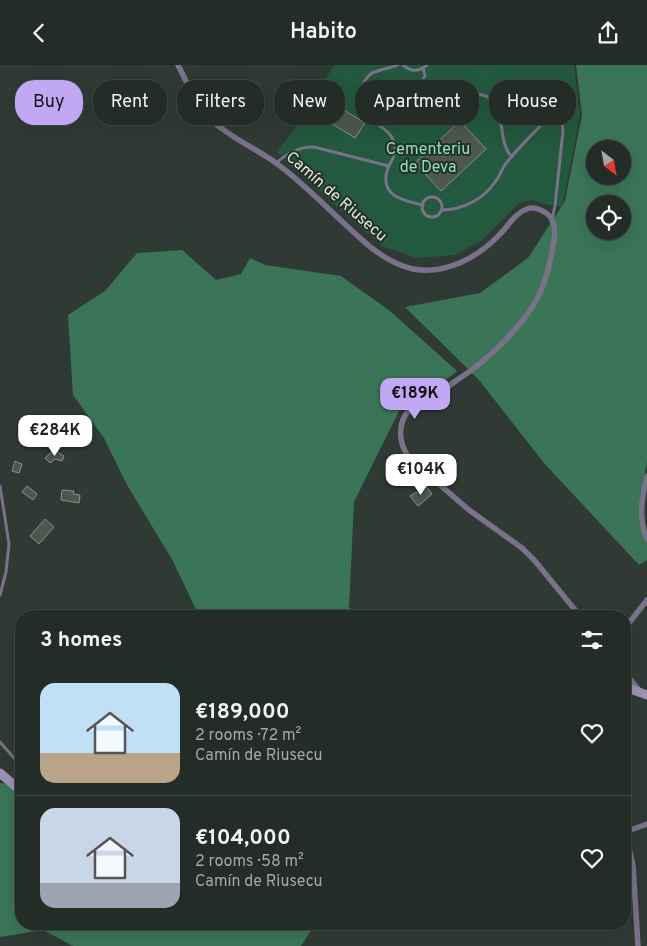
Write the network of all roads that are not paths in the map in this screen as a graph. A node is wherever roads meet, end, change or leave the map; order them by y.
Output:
1 (178, 65) edge
2 (398, 65) edge
3 (403, 65) edge
4 (427, 65) edge
5 (423, 68) junction
6 (512, 157) junction
7 (276, 163) junction
8 (389, 166) junction
9 (423, 205) junction
10 (442, 210) junction
11 (551, 219) junction
12 (647, 476) edge
13 (0, 486) edge
14 (647, 539) edge
15 (0, 595) edge
16 (647, 599) edge
17 (575, 610) edge
18 (631, 620) edge
19 (631, 681) edge
20 (631, 689) edge
21 (645, 694) edge
22 (0, 742) edge
23 (15, 759) edge
24 (0, 773) edge
25 (15, 786) edge
26 (647, 824) edge
27 (631, 830) edge
28 (631, 856) edge
29 (638, 946) edge

1 - 7 street, Camín de Riusecu
2 - 8 lane
3 - 5 lane
4 - 5 lane
5 - 6 lane
6 - 10 lane
6 - 11 lane
7 - 8 lane
7 - 11 street, Camín de Riusecu
8 - 9 lane
9 - 10 lane
9 - 10 lane
11 - 17 street
12 - 14 street
13 - 15 lane
16 - 18 street
19 - 21 street
20 - 21 street
22 - 23 lane
24 - 25 street
26 - 27 street
28 - 29 street

